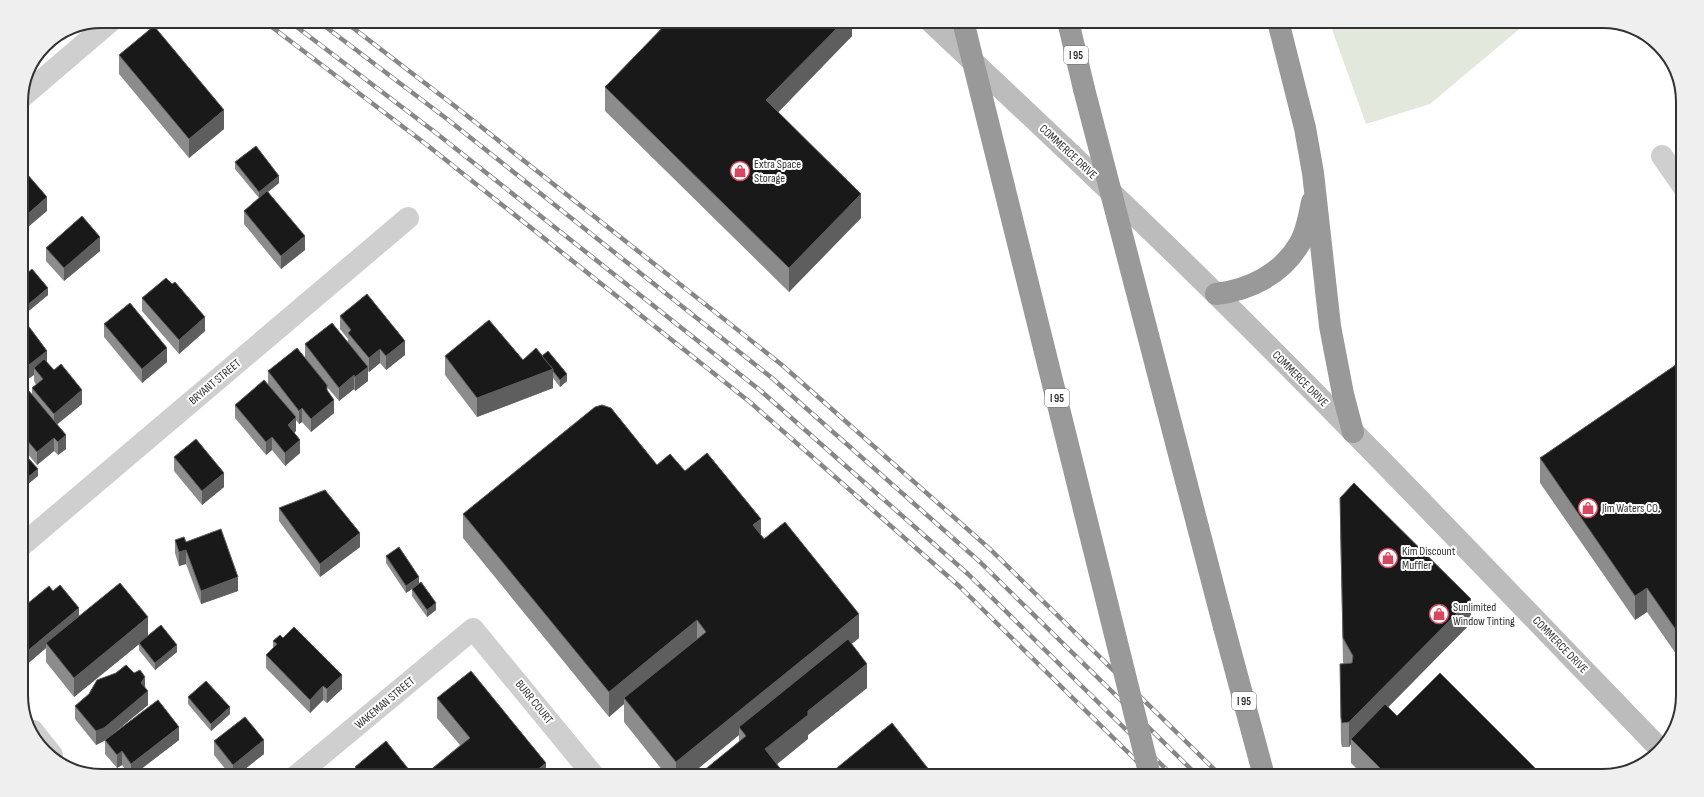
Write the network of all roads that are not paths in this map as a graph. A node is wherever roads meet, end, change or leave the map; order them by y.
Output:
1 (104, 28) edge
2 (937, 28) edge
3 (965, 28) edge
4 (1070, 28) edge
5 (1280, 28) edge
6 (29, 92) edge
7 (1662, 156) dead end
8 (1313, 173) junction
9 (1676, 176) edge
10 (408, 218) dead end
11 (1216, 294) junction
12 (1353, 432) junction
13 (28, 540) edge
14 (473, 629) joint
15 (1657, 745) edge
16 (304, 769) edge
17 (588, 769) edge
18 (1148, 769) edge
19 (1262, 769) edge

1 - 6 street
2 - 11 main road, COMMERCE DRIVE
3 - 18 highway, I 95, bridge
4 - 19 highway, I 95, bridge
5 - 8 highway
7 - 9 street
8 - 11 highway
8 - 12 highway
10 - 13 street, BRYANT STREET
11 - 12 main road, COMMERCE DRIVE
12 - 15 main road, COMMERCE DRIVE
14 - 16 street, WAKEMAN STREET
14 - 17 street, BURR COURT

